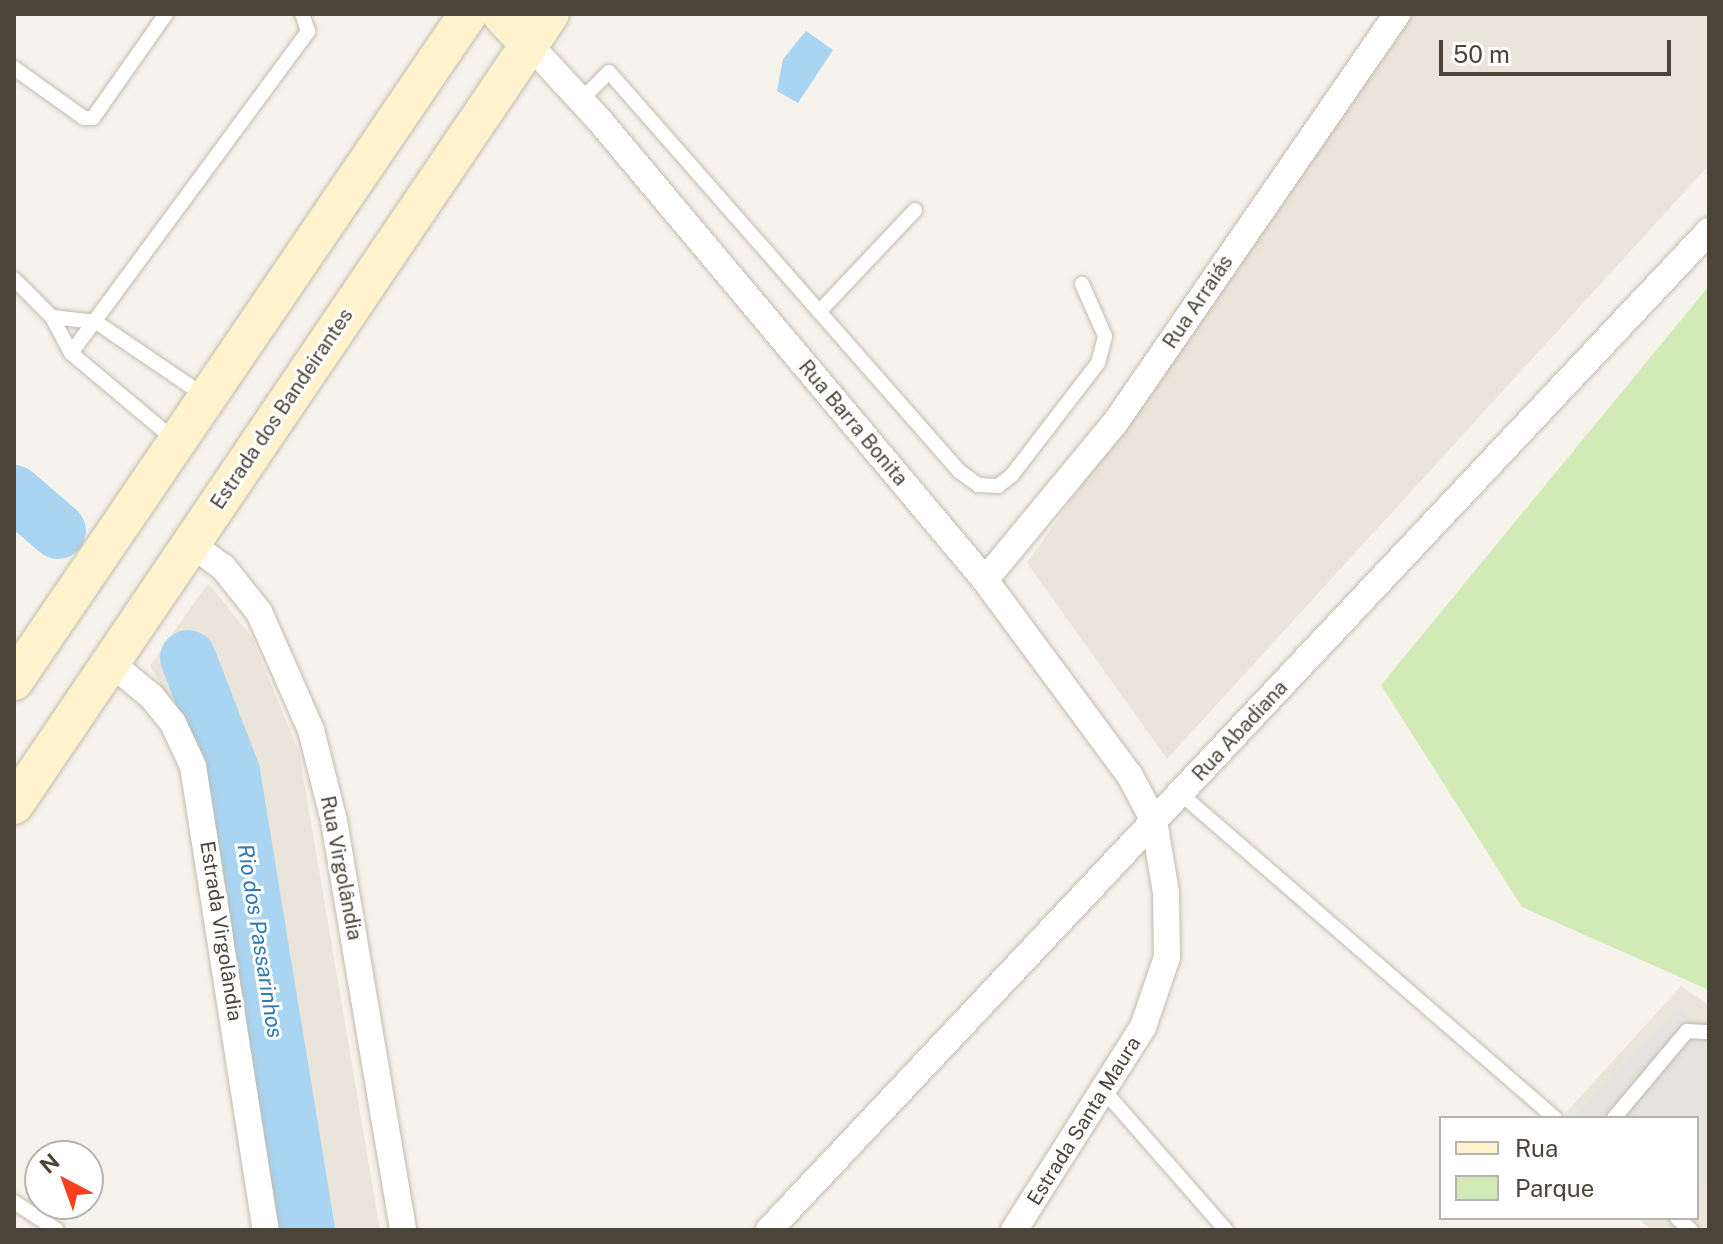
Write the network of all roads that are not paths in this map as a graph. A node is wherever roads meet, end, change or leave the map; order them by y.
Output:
1 (166, 14) edge
2 (302, 14) edge
3 (468, 14) edge
4 (501, 14) edge
5 (1397, 14) edge
6 (539, 29) edge
7 (14, 68) edge
8 (582, 99) junction
9 (915, 210) dead end
10 (1709, 231) edge
11 (14, 279) edge
12 (1082, 284) dead end
13 (819, 312) junction
14 (52, 317) junction
15 (96, 322) junction
16 (71, 353) junction
17 (208, 398) junction
18 (177, 443) junction
19 (191, 544) junction
20 (985, 580) junction
21 (111, 663) junction
22 (14, 681) edge
23 (1181, 794) junction
24 (14, 805) edge
25 (1154, 821) junction
26 (1709, 1032) edge
27 (1105, 1092) junction
28 (1553, 1116) edge
29 (1616, 1116) edge
30 (14, 1202) edge
31 (57, 1230) edge
32 (266, 1230) edge
33 (403, 1230) edge
34 (769, 1230) edge
35 (1014, 1230) edge
36 (1226, 1230) edge

1 - 7 lane
2 - 15 lane
3 - 17 main road
4 - 6 main road
5 - 20 street, Rua Arraiás
6 - 8 street, Rua Barra Bonita
6 - 19 main road, Estrada dos Bandeirantes
8 - 13 lane
8 - 20 street, Rua Barra Bonita
9 - 13 lane
10 - 23 street, Rua Abadiana
11 - 14 lane
12 - 13 lane
14 - 15 lane
14 - 16 lane
15 - 16 lane
15 - 17 lane
16 - 18 lane
17 - 18 main road
18 - 22 main road
19 - 21 main road, Estrada dos Bandeirantes
19 - 33 street, Rua Virgolândia
20 - 25 street, Rua Barra Bonita
21 - 24 main road, Estrada dos Bandeirantes
21 - 32 street, Estrada Virgolândia
23 - 25 street, Rua Abadiana
23 - 28 lane
25 - 27 street, Estrada Santa Maura
25 - 34 street, Rua Abadiana
26 - 29 lane
27 - 35 street, Estrada Santa Maura
27 - 36 lane
30 - 31 lane

